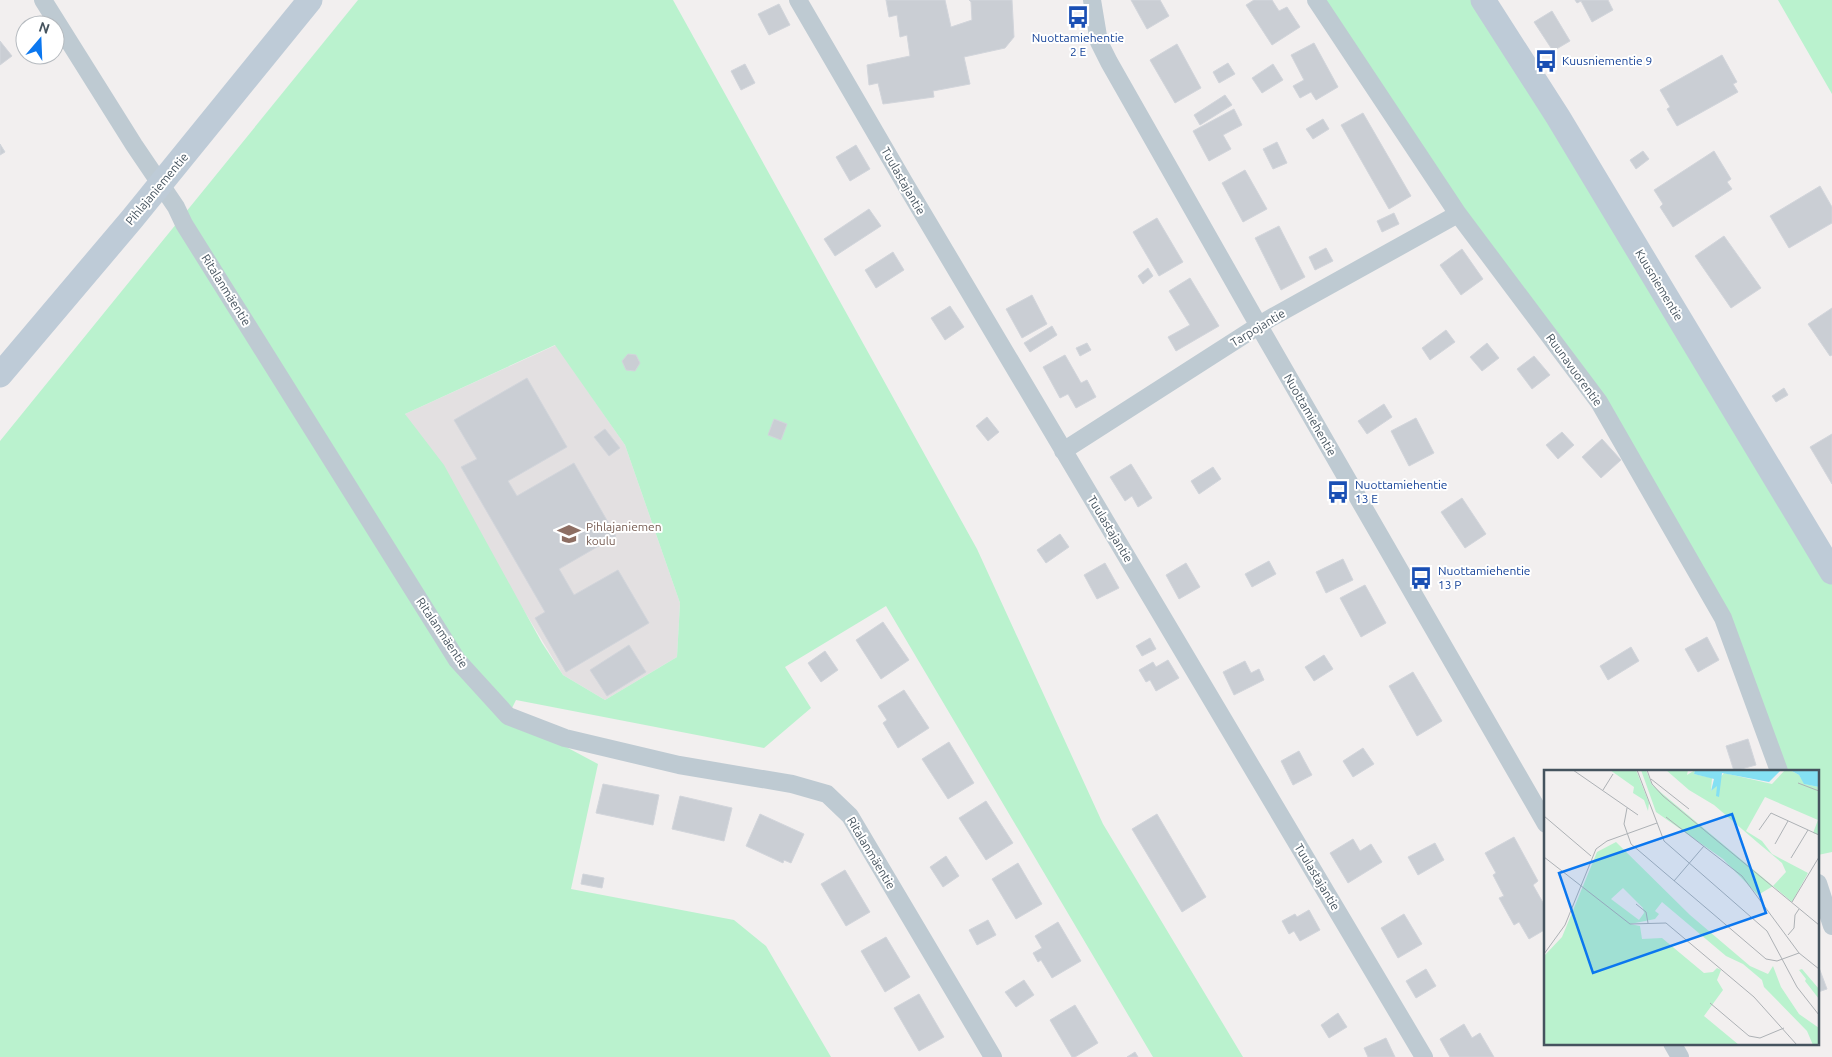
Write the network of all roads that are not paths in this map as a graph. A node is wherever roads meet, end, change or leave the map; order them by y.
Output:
1 (43, 0) edge
2 (310, 0) edge
3 (798, 0) edge
4 (1092, 0) edge
5 (1316, 0) edge
6 (1483, 0) edge
7 (161, 183) junction
8 (1458, 214) junction
9 (1259, 326) junction
10 (0, 375) edge
11 (1064, 451) junction
12 (1832, 572) edge
13 (1779, 770) edge
14 (1544, 821) edge
15 (1820, 889) edge
16 (1832, 926) edge
17 (1673, 1044) edge
18 (992, 1057) edge
19 (1424, 1057) edge
20 (1680, 1057) edge

1 - 7 street, Ritalanmäentie
2 - 7 street, Pihlajaniementie
3 - 11 street, Tuulastajantie
4 - 9 street, Nuottamiehentie
5 - 8 street, Ruunavuorentie
6 - 12 street, Kuusniementie
7 - 10 street, Pihlajaniementie
7 - 18 street, Ritalanmäentie
8 - 9 street, Tarpojantie
8 - 13 street, Ruunavuorentie
9 - 11 street, Tarpojantie
9 - 14 street, Nuottamiehentie
11 - 19 street, Tuulastajantie
15 - 16 street
17 - 20 street

